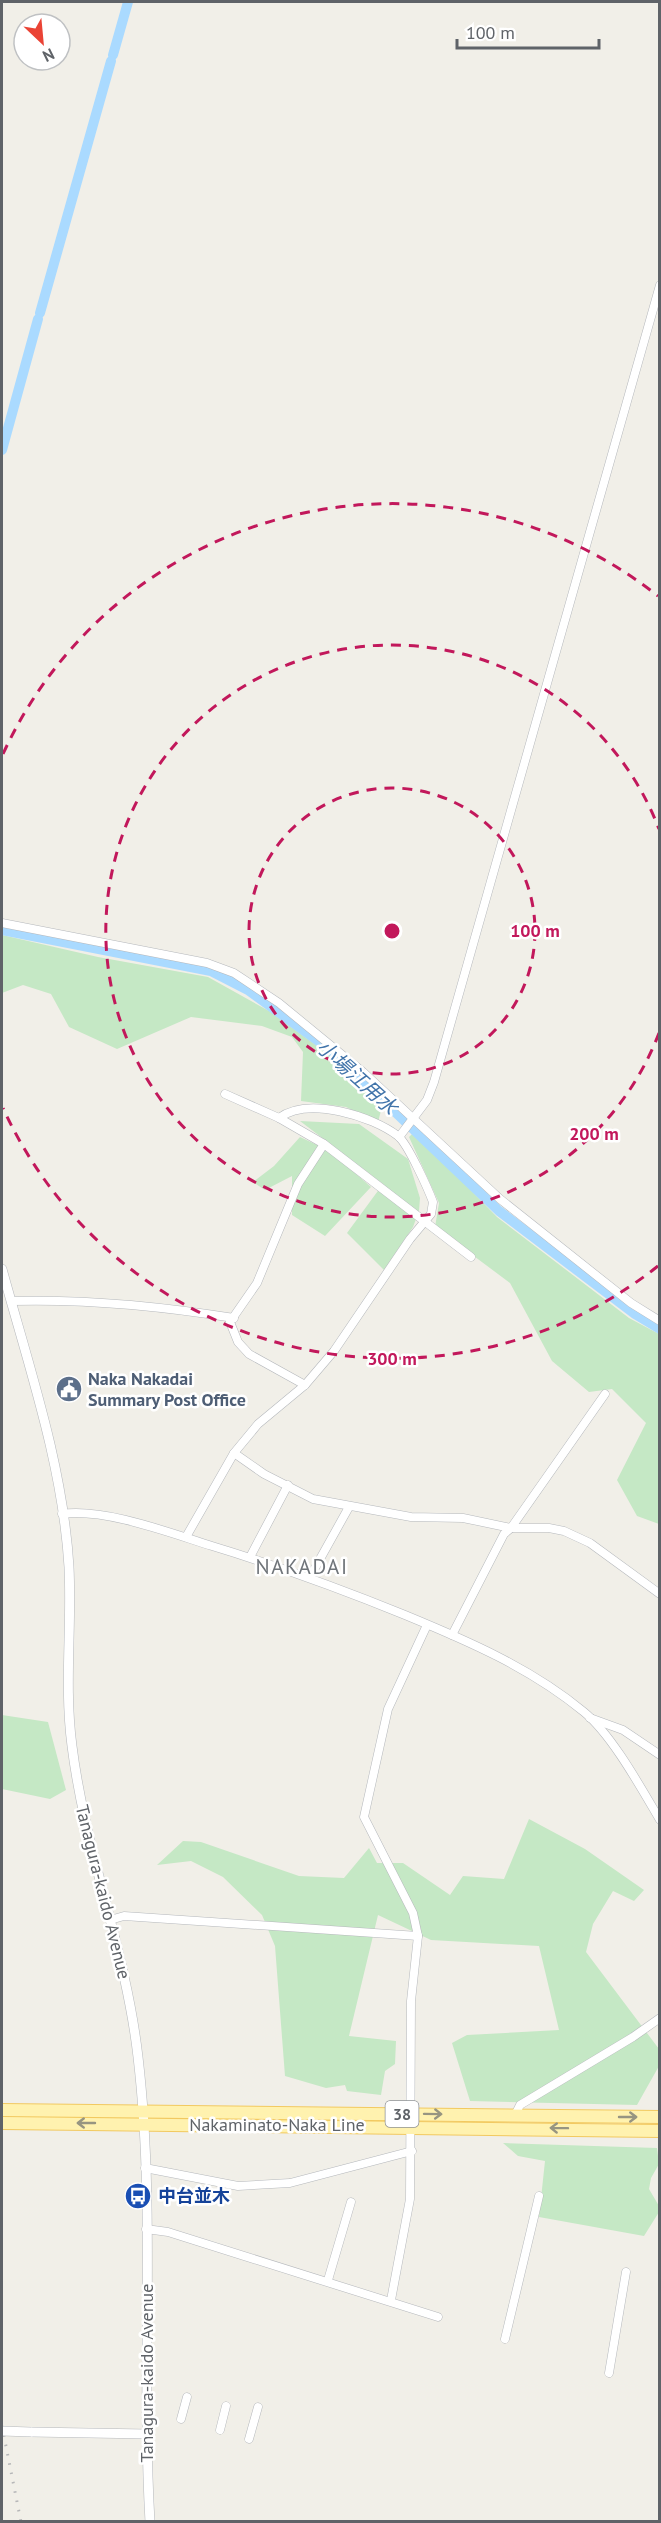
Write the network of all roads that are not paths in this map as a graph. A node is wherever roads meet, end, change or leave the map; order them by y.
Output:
1 (660, 285) edge
2 (2, 923) edge
3 (225, 1094) dead end
4 (279, 1118) junction
5 (413, 1121) junction
6 (399, 1137) junction
7 (324, 1144) junction
8 (424, 1222) junction
9 (471, 1257) dead end
10 (2, 1269) edge
11 (10, 1301) junction
12 (234, 1318) junction
13 (660, 1321) edge
14 (305, 1385) junction
15 (605, 1394) dead end
16 (234, 1453) junction
17 (288, 1485) junction
18 (350, 1507) junction
19 (62, 1514) junction
20 (511, 1528) junction
21 (186, 1537) junction
22 (250, 1557) junction
23 (310, 1577) junction
24 (660, 1594) edge
25 (427, 1624) junction
26 (452, 1635) junction
27 (590, 1718) junction
28 (660, 1755) edge
29 (660, 1820) edge
30 (110, 1920) junction
31 (418, 1936) junction
32 (660, 2018) edge
33 (2, 2110) edge
34 (144, 2110) junction
35 (515, 2115) junction
36 (660, 2117) edge
37 (411, 2120) junction
38 (2, 2123) edge
39 (144, 2124) junction
40 (660, 2131) edge
41 (412, 2151) junction
42 (145, 2168) junction
43 (539, 2196) dead end
44 (351, 2202) dead end
45 (146, 2229) junction
46 (626, 2272) dead end
47 (328, 2280) junction
48 (391, 2300) junction
49 (438, 2317) dead end
50 (505, 2339) dead end
51 (609, 2373) dead end
52 (187, 2397) dead end
53 (226, 2406) dead end
54 (258, 2407) dead end
55 (181, 2419) dead end
56 (220, 2430) dead end
57 (2, 2432) edge
58 (147, 2434) junction
59 (249, 2439) dead end
60 (150, 2522) edge

1 - 5 street
2 - 5 street
3 - 4 street
4 - 6 street
4 - 7 street
5 - 6 street
5 - 13 street
6 - 8 street
7 - 8 street
7 - 12 street
8 - 9 street
8 - 14 street
10 - 11 street, Tanagura-kaido Avenue
11 - 12 street
11 - 19 street, Tanagura-kaido Avenue
12 - 14 street
14 - 16 street
15 - 20 street
16 - 17 street
16 - 21 street
17 - 18 street
17 - 22 street
18 - 20 street
18 - 23 street
19 - 21 street
19 - 30 street, Tanagura-kaido Avenue
20 - 24 street
20 - 26 street
21 - 22 street
22 - 23 street
23 - 25 street
25 - 26 street
25 - 31 street
26 - 27 street
27 - 28 street
27 - 29 street
30 - 31 street
30 - 34 street, Tanagura-kaido Avenue
31 - 37 street
32 - 35 street
33 - 34 main road, Nakaminato-Naka Line / 38
34 - 37 main road, Nakaminato-Naka Line / 38
34 - 39 street, Tanagura-kaido Avenue
35 -> 36 main road, Nakaminato-Naka Line / 38
37 -> 35 main road, Nakaminato-Naka Line / 38
37 - 39 main road, Nakaminato-Naka Line / 38
40 -> 37 main road, Nakaminato-Naka Line / 38
37 - 41 street
39 -> 38 main road, Nakaminato-Naka Line / 38
39 - 42 street, Tanagura-kaido Avenue
41 - 42 street
41 - 48 street
42 - 45 street, Tanagura-kaido Avenue
43 - 50 street
44 - 47 street
45 - 47 street
45 - 58 street, Tanagura-kaido Avenue
46 - 51 street
47 - 48 street
48 - 49 street
52 - 55 street
53 - 56 street
54 - 59 street
57 - 58 street, bridge
58 - 60 street, Tanagura-kaido Avenue

